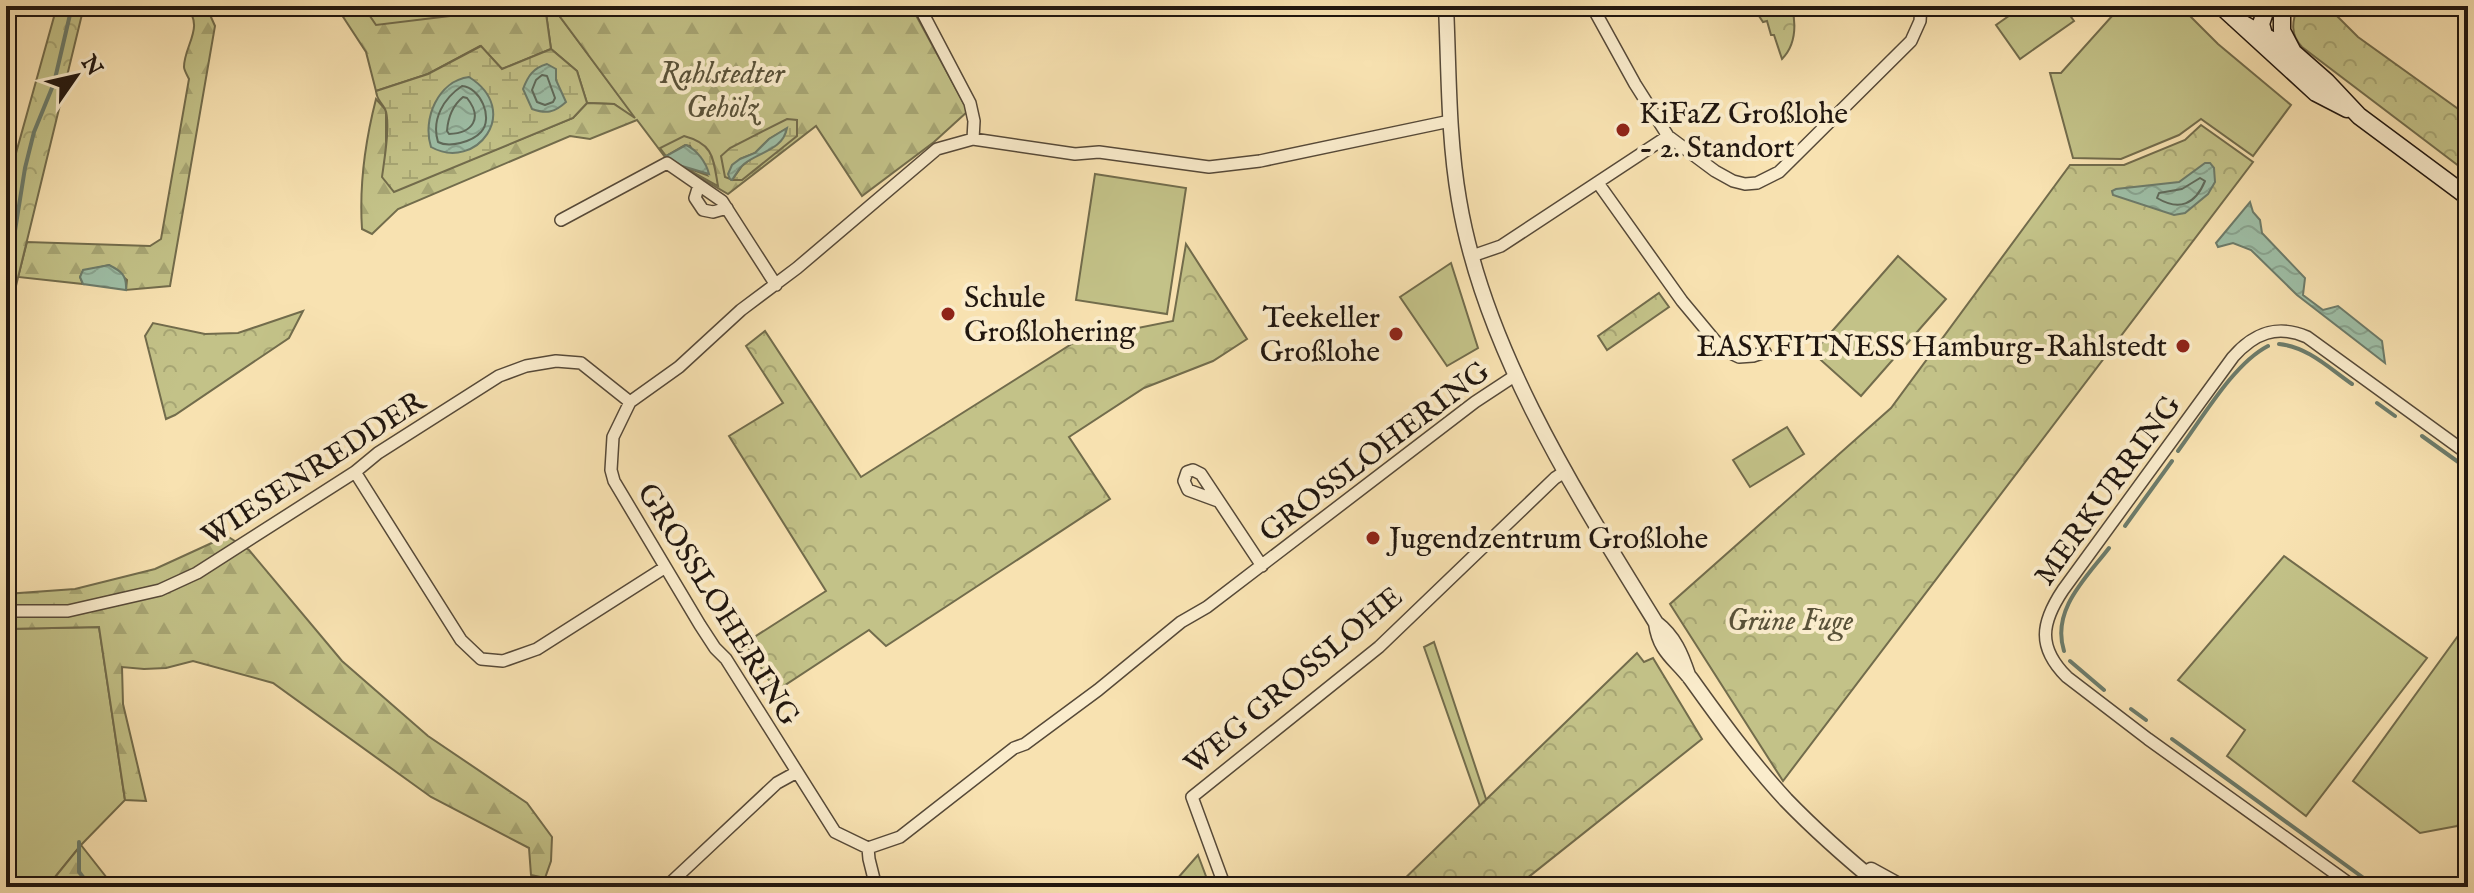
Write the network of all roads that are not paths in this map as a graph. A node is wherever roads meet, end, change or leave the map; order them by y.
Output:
1 (919, 6) edge
2 (1446, 6) edge
3 (1592, 6) edge
4 (1921, 6) edge
5 (2221, 6) edge
6 (2279, 9) edge
7 (2235, 19) junction
8 (2262, 35) junction
9 (2294, 53) junction
10 (2273, 56) junction
11 (2359, 116) junction
12 (1450, 121) junction
13 (1668, 136) junction
14 (973, 139) junction
15 (1598, 183) junction
16 (699, 185) junction
17 (2468, 197) edge
18 (727, 208) junction
19 (561, 220) dead end
20 (1472, 256) junction
21 (776, 285) junction
22 (1765, 352) dead end
23 (1516, 375) junction
24 (630, 402) junction
25 (2468, 454) edge
26 (1566, 471) junction
27 (355, 472) junction
28 (1218, 501) dead end
29 (1262, 566) junction
30 (664, 568) junction
31 (6, 611) edge
32 (797, 772) junction
33 (868, 848) junction
34 (1852, 862) junction
35 (666, 887) edge
36 (876, 887) edge
37 (1225, 887) edge
38 (1882, 887) edge
39 (1902, 887) edge
40 (2354, 887) edge

1 - 14 street
2 - 12 street
3 - 13 street
4 - 13 street
5 - 7 main road
6 - 8 main road
6 - 9 main road
7 - 8 main road
7 - 10 main road
8 - 9 main road
8 - 10 main road
9 - 11 main road
10 - 11 main road
11 - 17 main road
12 - 14 street, GROSSLOHERING
12 - 20 street
13 - 15 street
14 - 21 street, GROSSLOHERING
15 - 20 street
15 - 22 street
16 - 18 street
16 - 18 street
16 - 19 street
18 - 21 street
20 - 23 street
21 - 24 street, GROSSLOHERING
23 - 26 street
23 - 29 street, GROSSLOHERING
24 - 27 street, WIESENREDDER
24 - 30 street, GROSSLOHERING
25 - 40 street, MERKURRING
26 - 34 street
26 - 37 street, WEG GROSSLOHE
27 - 30 street
27 - 31 street, WIESENREDDER
28 - 29 street, GROSSLOHERING
29 - 33 street, GROSSLOHERING
30 - 32 street, GROSSLOHERING
32 - 33 street, GROSSLOHERING
32 - 35 street
33 - 36 street
34 - 38 street
34 - 39 street

